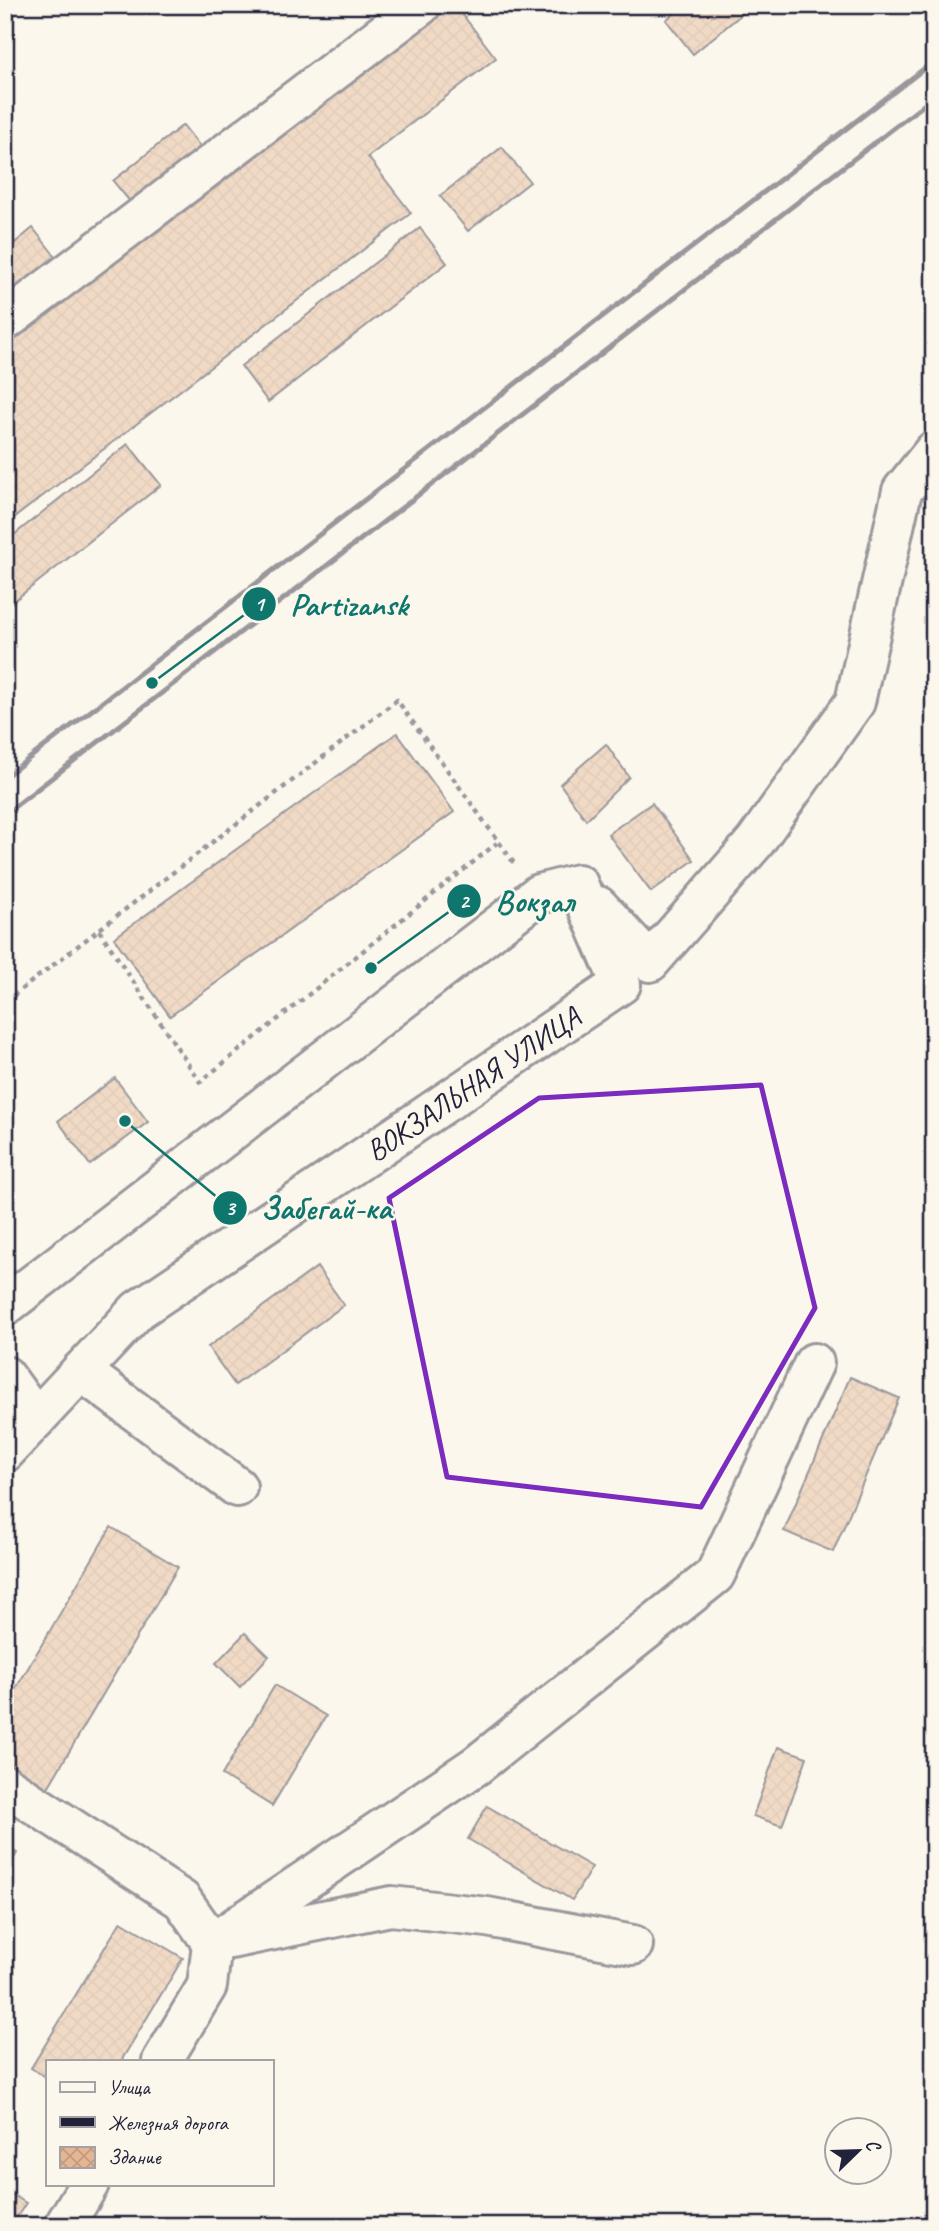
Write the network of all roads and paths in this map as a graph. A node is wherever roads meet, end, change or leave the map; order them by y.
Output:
1 (421, 5) edge
2 (5, 321) edge
3 (934, 451) edge
4 (497, 843) junction
5 (578, 884) junction
6 (539, 894) junction
7 (99, 930) junction
8 (5, 1002) edge
9 (5, 1306) edge
10 (814, 1363) dead end
11 (81, 1371) junction
12 (5, 1376) edge
13 (36, 1419) junction
14 (5, 1452) edge
15 (237, 1487) dead end
16 (5, 1785) edge
17 (212, 1943) junction
18 (633, 1945) dead end
19 (163, 2060) edge
20 (88, 2186) edge
21 (64, 2226) edge

1 - 2 street
3 - 5 street
4 - 6 path
4 - 7 path
4 - 7 path
5 - 6 street
5 - 11 street, ВОКЗАЛЬНАЯ УЛИЦА
6 - 9 street
7 - 8 path
10 - 17 street
11 - 13 street, ВОКЗАЛЬНАЯ УЛИЦА
11 - 15 street
12 - 13 street
13 - 14 street, ВОКЗАЛЬНАЯ УЛИЦА
16 - 17 street
17 - 18 street
17 - 19 street
20 - 21 street

